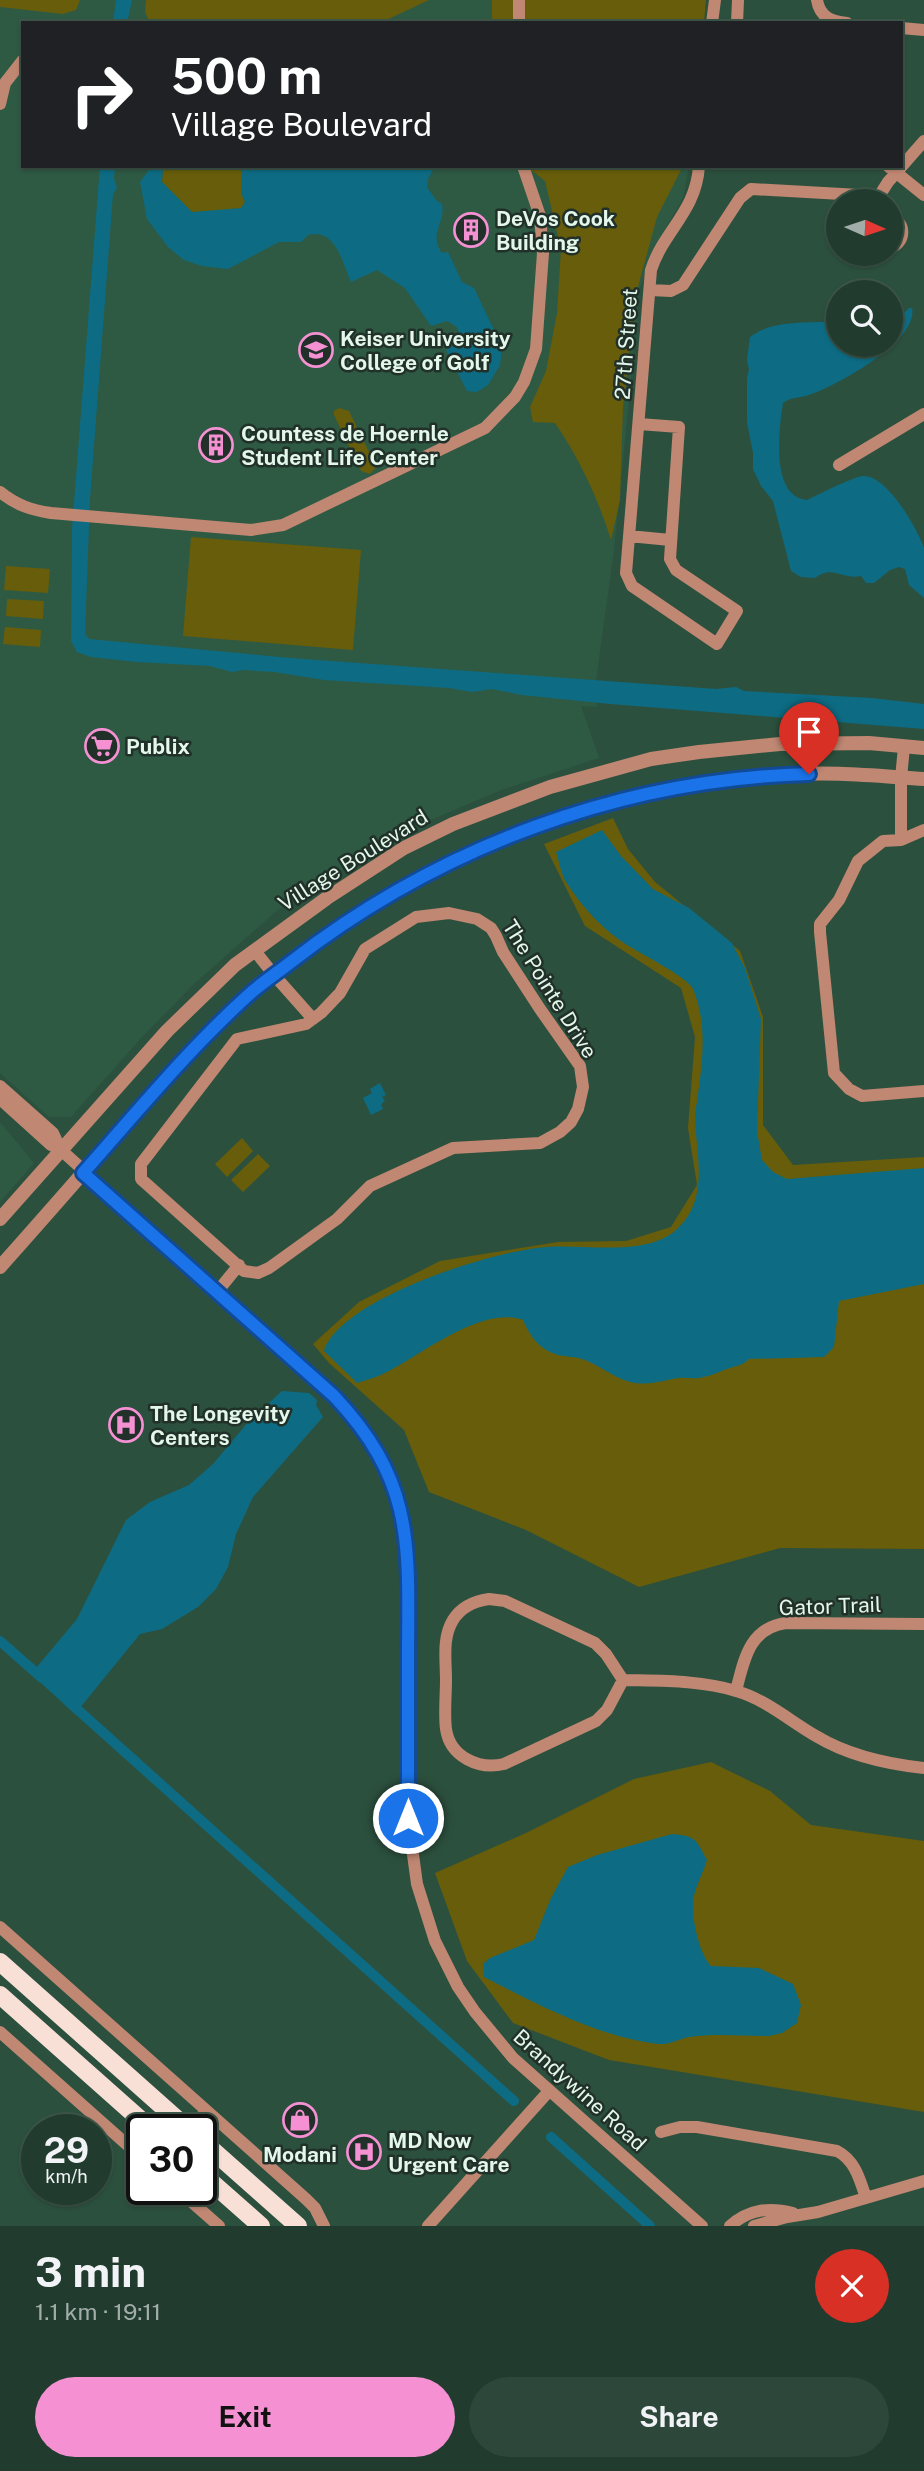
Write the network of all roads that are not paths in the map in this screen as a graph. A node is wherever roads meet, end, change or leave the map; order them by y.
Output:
1 (519, 0) edge
2 (715, 0) edge
3 (738, 0) edge
4 (817, 0) edge
5 (823, 20) edge
6 (519, 21) edge
7 (712, 21) edge
8 (737, 21) edge
9 (903, 28) edge
10 (924, 30) edge
11 (21, 63) edge
12 (0, 104) edge
13 (924, 141) edge
14 (903, 160) edge
15 (524, 168) edge
16 (699, 168) edge
17 (892, 170) edge
18 (882, 189) edge
19 (826, 193) edge
20 (924, 195) edge
21 (650, 290) junction
22 (924, 414) edge
23 (639, 424) junction
24 (839, 465) dead end
25 (0, 492) edge
26 (629, 536) junction
27 (670, 540) junction
28 (904, 747) junction
29 (924, 748) edge
30 (901, 778) junction
31 (924, 779) edge
32 (924, 830) edge
33 (901, 840) junction
34 (255, 951) junction
35 (274, 975) junction
36 (313, 1019) junction
37 (0, 1086) edge
38 (924, 1091) edge
39 (0, 1099) edge
40 (61, 1150) junction
41 (83, 1173) junction
42 (0, 1219) edge
43 (239, 1265) junction
44 (0, 1267) edge
45 (217, 1292) junction
46 (924, 1624) edge
47 (623, 1680) junction
48 (736, 1691) junction
49 (924, 1768) edge
50 (0, 1927) edge
51 (24, 1949) junction
52 (3, 1965) edge
53 (0, 1995) edge
54 (0, 2032) edge
55 (549, 2091) junction
56 (207, 2110) junction
57 (134, 2114) edge
58 (171, 2114) edge
59 (204, 2114) edge
60 (661, 2132) dead end
61 (126, 2144) edge
62 (217, 2155) edge
63 (924, 2181) edge
64 (217, 2187) edge
65 (866, 2198) junction
66 (195, 2205) edge
67 (800, 2215) junction
68 (219, 2226) edge
69 (261, 2226) edge
70 (298, 2226) edge
71 (324, 2226) edge
72 (428, 2226) edge
73 (702, 2226) edge
74 (730, 2226) edge
75 (754, 2226) edge

1 - 6 street
2 - 7 street
3 - 8 street
4 - 5 street
9 - 10 street
11 - 12 street
13 - 14 street
15 - 25 street
16 - 21 street, 27th Street
17 - 18 street
17 - 20 street
19 - 21 street
21 - 23 street, 27th Street
22 - 24 street
23 - 26 street, 27th Street
23 - 27 street
26 - 27 street
26 - 27 street, 27th Street
28 - 29 street, Village Boulevard
28 - 30 street
28 - 34 street, Village Boulevard
30 - 31 street
30 - 33 street
30 - 35 street
32 - 33 street
33 - 38 street
34 - 35 street
34 - 40 street, Village Boulevard
35 - 36 street
35 - 41 street
36 - 43 street, The Pointe Drive
36 - 43 street, The Pointe Drive
37 - 40 street
39 - 40 street
40 - 41 street, Brandywine Road
40 - 42 street, Village Boulevard
41 - 44 street
41 - 45 street, Brandywine Road
43 - 45 street
45 - 55 street, Brandywine Road
46 - 48 street, Gator Trail
47 - 47 street
47 - 48 street
48 - 49 street
50 - 51 street
51 - 52 street
51 - 56 street
52 - 58 main road
53 - 57 main road
54 - 61 street
55 - 72 street
55 - 73 street, Brandywine Road
56 - 59 street
56 - 71 street
60 - 65 street
62 - 70 main road
63 - 65 street
64 - 69 main road
65 - 67 street
66 - 68 street
67 - 74 street
67 - 75 street

